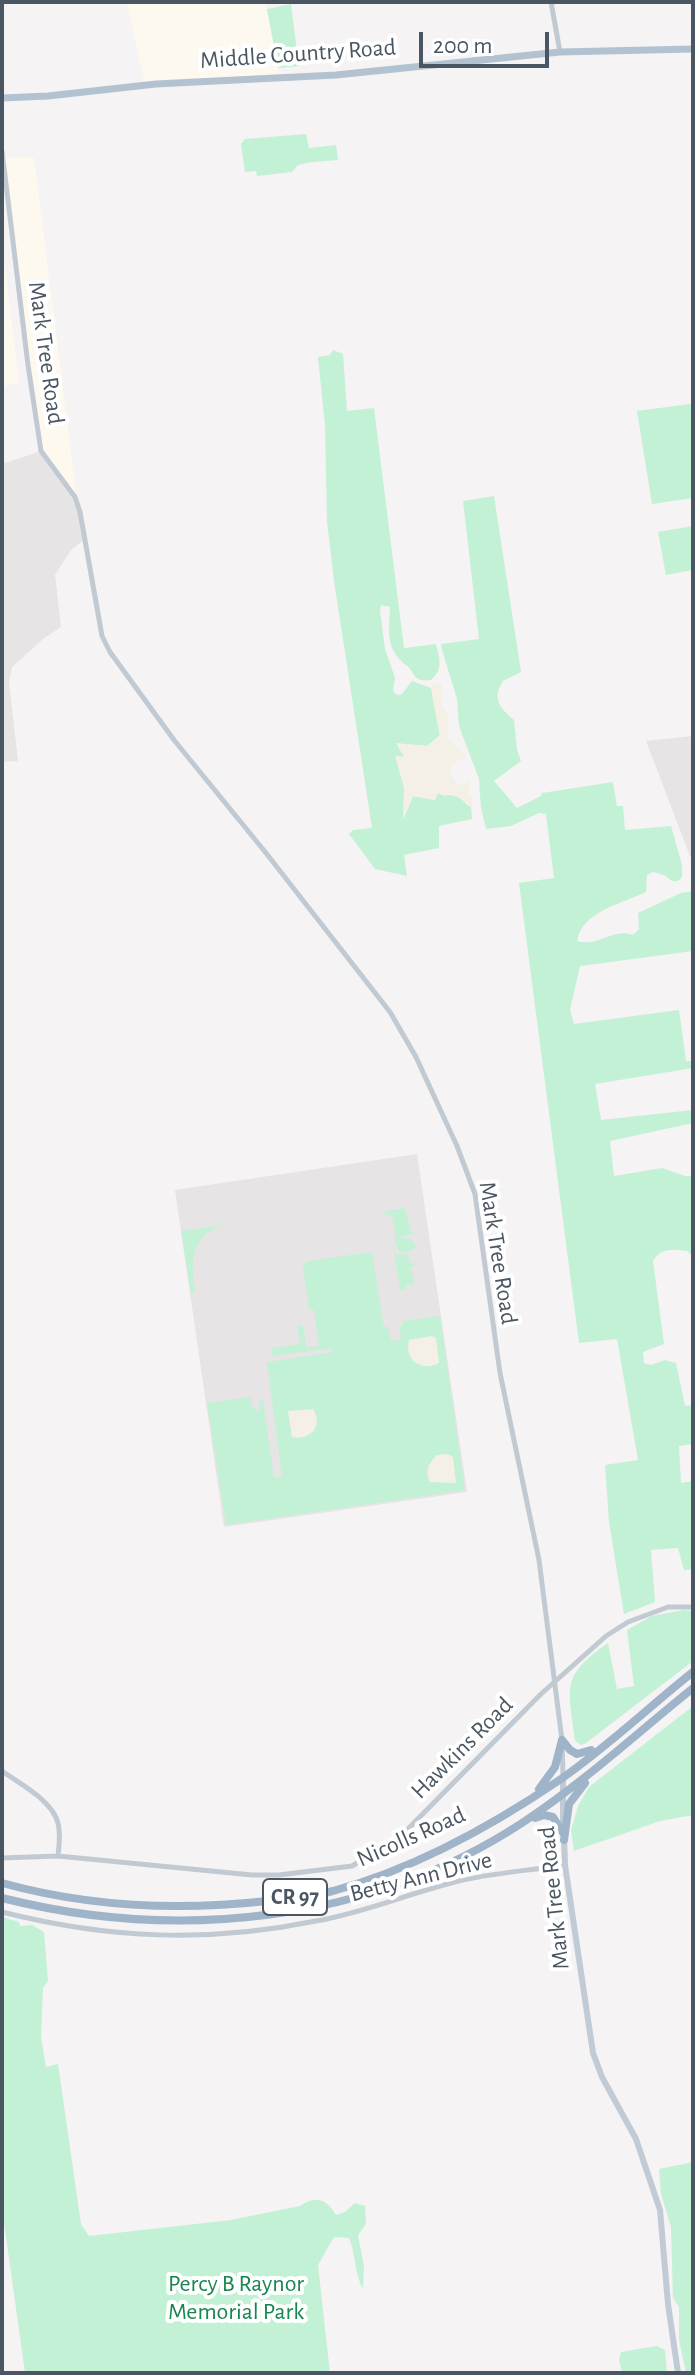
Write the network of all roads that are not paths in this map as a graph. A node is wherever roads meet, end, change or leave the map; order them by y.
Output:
1 (551, 2) edge
2 (693, 49) edge
3 (560, 52) junction
4 (2, 98) edge
5 (2, 151) edge
6 (693, 1607) edge
7 (693, 1672) edge
8 (555, 1680) junction
9 (693, 1688) edge
10 (562, 1740) junction
11 (602, 1745) junction
12 (607, 1761) junction
13 (2, 1771) edge
14 (563, 1777) junction
15 (563, 1793) junction
16 (525, 1802) junction
17 (523, 1822) junction
18 (564, 1838) junction
19 (481, 1847) junction
20 (58, 1856) junction
21 (2, 1858) edge
22 (565, 1865) junction
23 (2, 1883) edge
24 (2, 1898) edge
25 (2, 1912) edge
26 (678, 2373) edge

1 - 3 street
2 - 3 main road, Middle Country Road
3 - 4 main road, Middle Country Road
5 - 8 street, Mark Tree Road
6 - 8 street, Hawkins Road
7 - 11 highway, Nicolls Road / CR 97
8 - 10 street, Mark Tree Road
8 - 20 street, Hawkins Road
9 - 12 highway, Nicolls Road / CR 97
10 - 11 highway
10 - 14 street, Mark Tree Road
10 - 16 highway
11 - 14 highway, Nicolls Road / CR 97
12 - 15 highway, Nicolls Road / CR 97
12 - 18 highway
13 - 20 street
14 - 15 main road, Mark Tree Road
14 - 16 highway, Nicolls Road / CR 97
14 - 19 highway
15 - 17 highway, Nicolls Road / CR 97
15 - 18 main road, Mark Tree Road
16 - 23 highway, Nicolls Road / CR 97
17 - 18 highway
17 - 19 highway, Nicolls Road / CR 97
18 - 22 main road, Mark Tree Road
19 - 24 highway, Nicolls Road / CR 97
20 - 21 street, Hawkins Road
22 - 25 street, Betty Ann Drive
22 - 26 main road, Mark Tree Road

